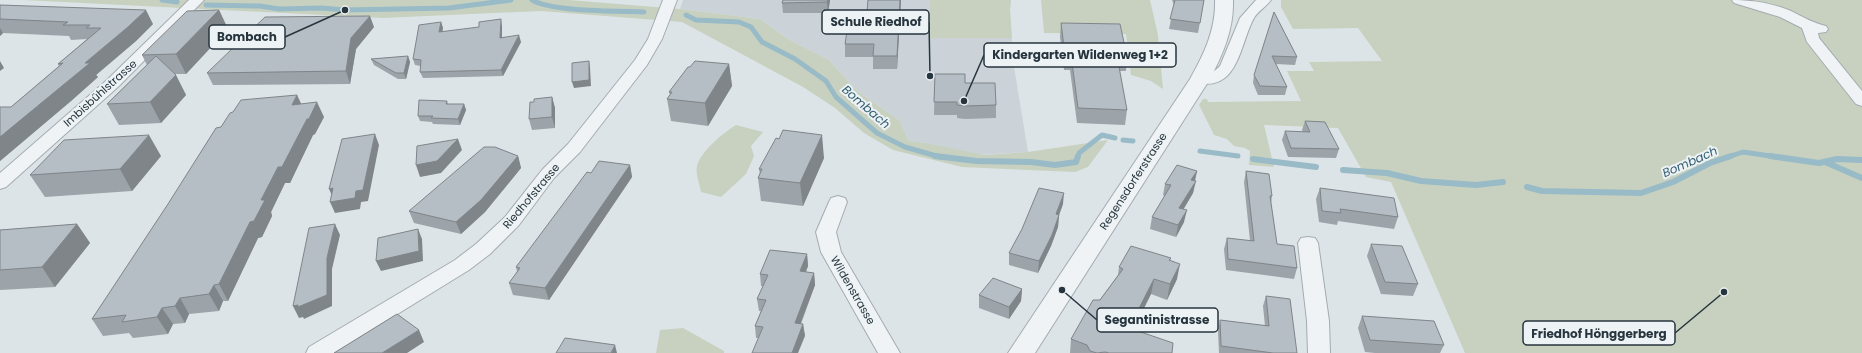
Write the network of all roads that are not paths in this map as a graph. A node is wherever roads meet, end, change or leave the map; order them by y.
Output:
1 (197, 0) edge
2 (670, 0) edge
3 (1224, 0) edge
4 (1264, 0) edge
5 (1739, 0) edge
6 (1200, 79) junction
7 (1862, 101) edge
8 (0, 183) edge
9 (838, 202) dead end
10 (1308, 243) dead end
11 (317, 353) edge
12 (889, 353) edge
13 (1021, 353) edge
14 (1319, 353) edge

1 - 8 street, Imbisbühlstrasse
2 - 11 street, Riedhofstrasse
3 - 6 street, Regensdorferstrasse
4 - 6 street
5 - 7 street
6 - 13 street, Regensdorferstrasse
9 - 12 street, Wildenstrasse
10 - 14 street

